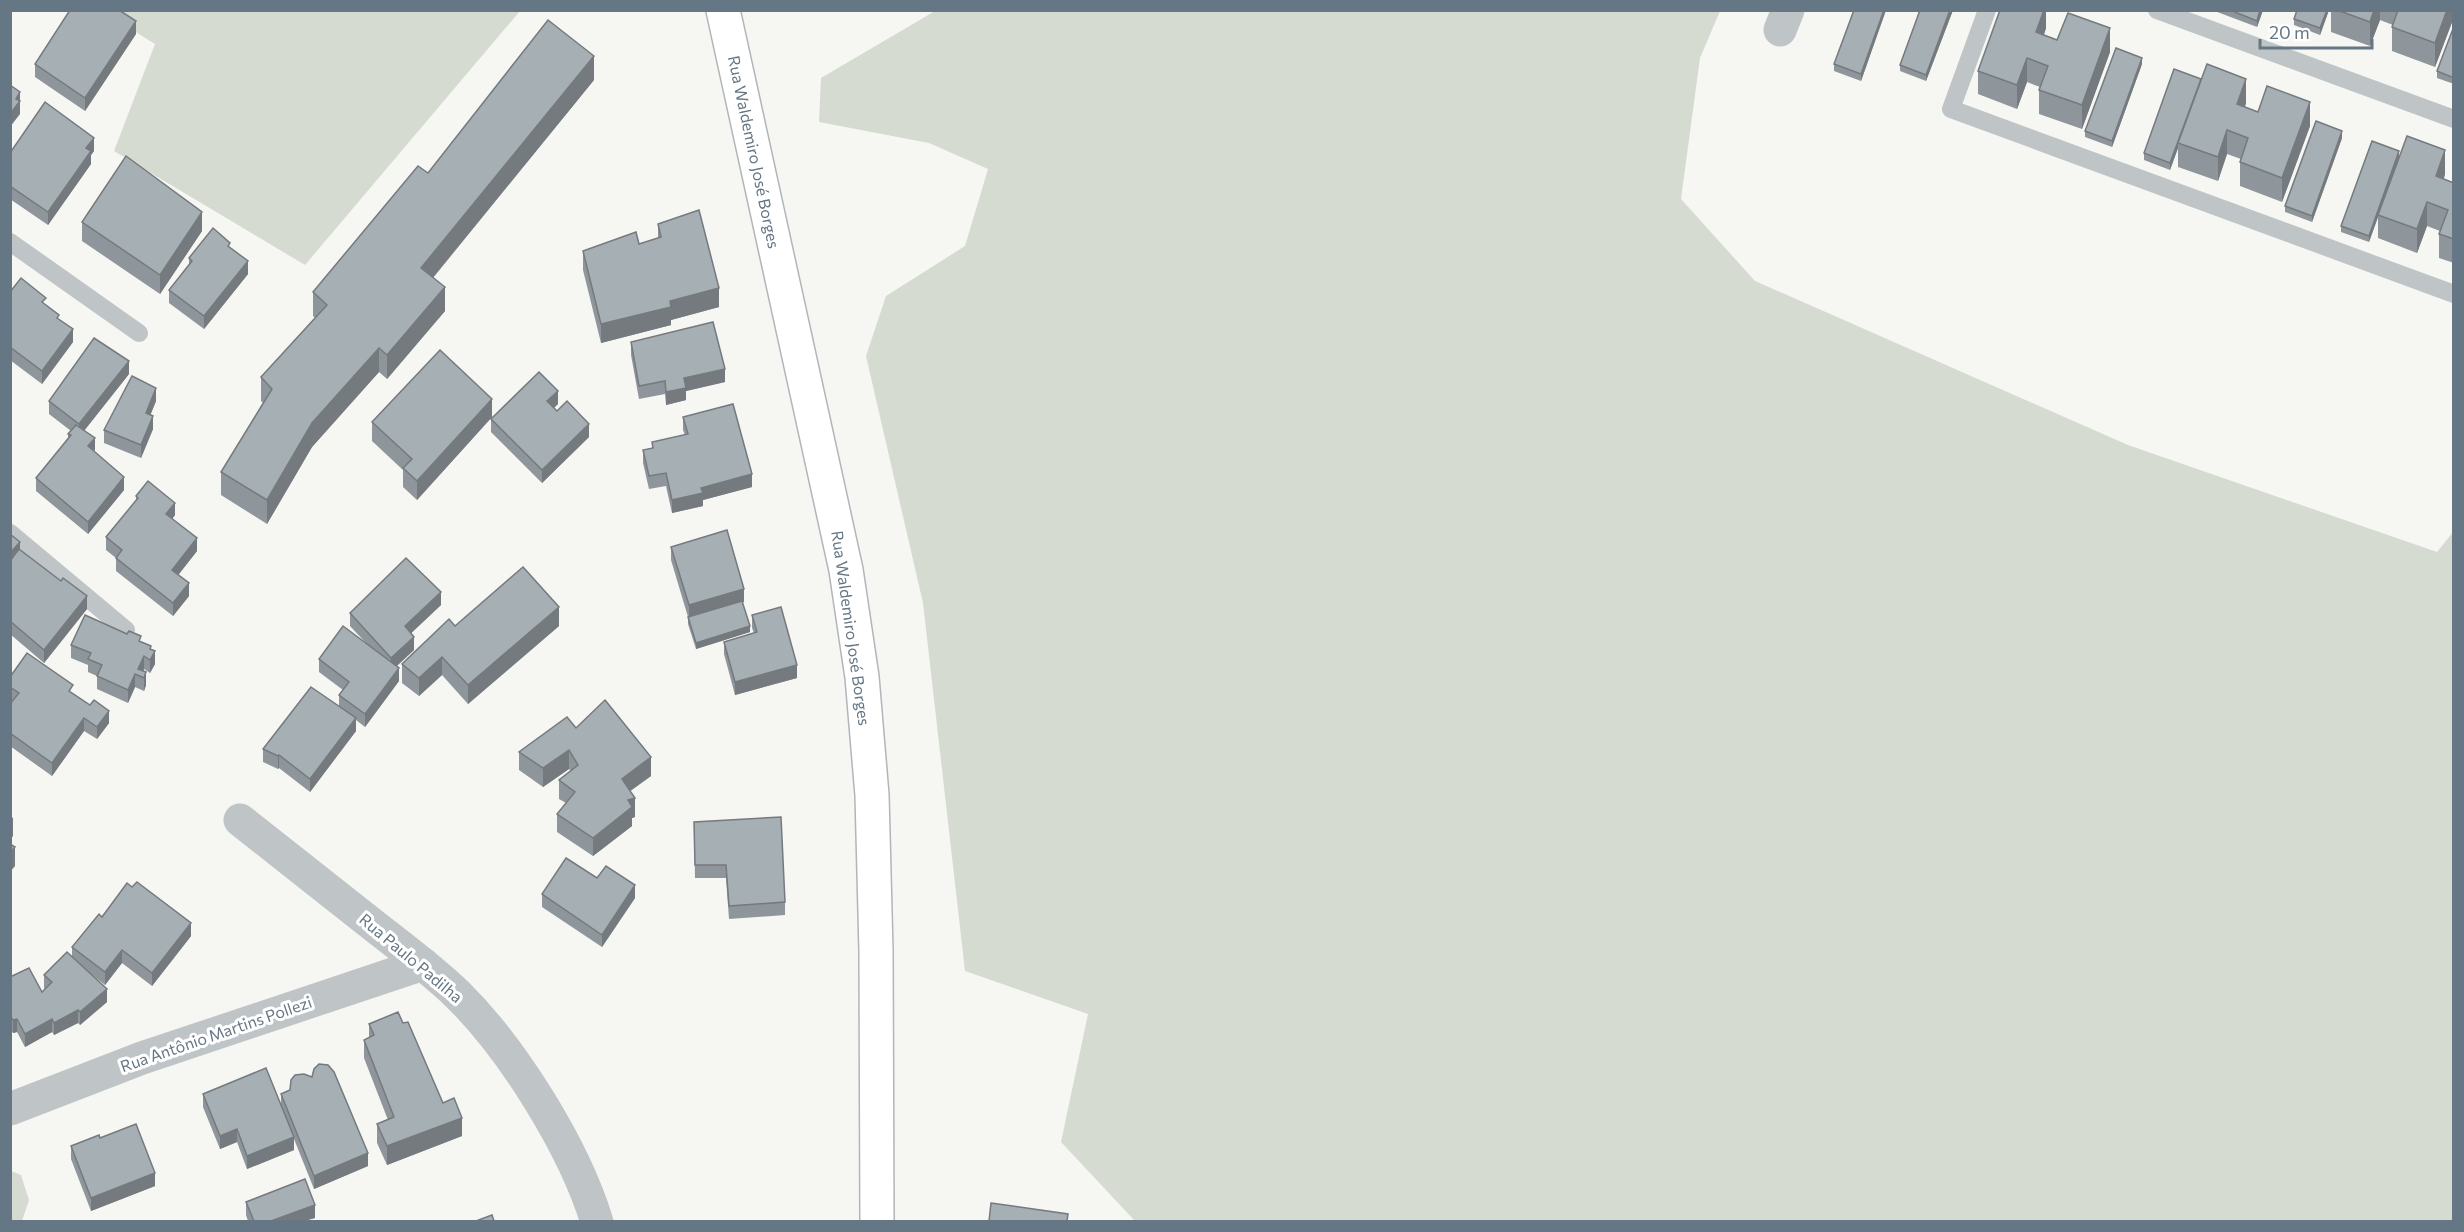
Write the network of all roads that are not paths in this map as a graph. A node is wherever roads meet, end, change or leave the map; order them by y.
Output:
1 (723, 10) edge
2 (1987, 10) edge
3 (2157, 10) edge
4 (2454, 119) edge
5 (10, 242) edge
6 (2454, 294) edge
7 (139, 333) dead end
8 (10, 532) edge
9 (126, 630) dead end
10 (240, 820) dead end
11 (423, 964) junction
12 (10, 1109) edge
13 (872, 1220) edge
14 (597, 1221) edge

1 - 13 main road, Rua Waldemiro José Borges
2 - 6 lane
3 - 4 lane
5 - 7 lane
8 - 9 lane
10 - 11 street, Rua Paulo Padilha
11 - 12 street, Rua Antônio Martins Pollezi
11 - 14 street, Rua Paulo Padilha

